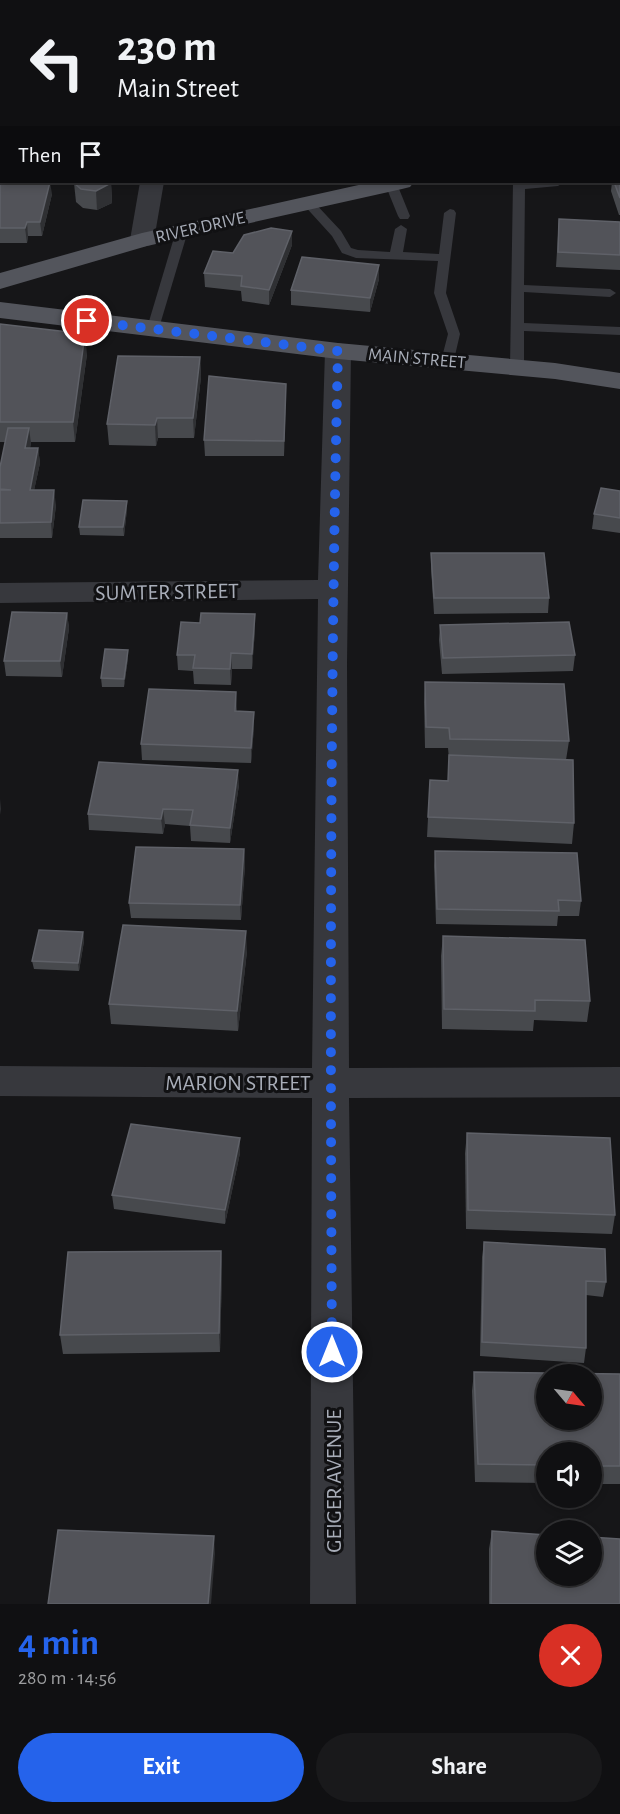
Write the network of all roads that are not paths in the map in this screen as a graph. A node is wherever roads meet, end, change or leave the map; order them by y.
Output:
1 (152, 183) edge
2 (396, 183) edge
3 (538, 183) edge
4 (519, 184) edge
5 (308, 203) junction
6 (450, 213) dead end
7 (404, 216) dead end
8 (401, 229) dead end
9 (182, 231) junction
10 (142, 240) junction
11 (396, 255) junction
12 (446, 258) junction
13 (0, 281) edge
14 (518, 288) junction
15 (610, 293) dead end
16 (0, 310) edge
17 (518, 327) junction
18 (153, 328) junction
19 (620, 331) edge
20 (338, 351) junction
21 (448, 361) junction
22 (517, 368) junction
23 (620, 381) edge
24 (334, 590) junction
25 (0, 593) edge
26 (0, 1081) edge
27 (330, 1082) junction
28 (620, 1082) edge
29 (333, 1604) edge

1 - 10 street
2 - 5 main road, RIVER DRIVE
2 - 7 lane
3 - 4 lane
4 - 14 lane
5 - 9 main road, RIVER DRIVE
5 - 11 lane
6 - 12 lane
8 - 11 lane
9 - 10 main road, RIVER DRIVE
9 - 18 lane
10 - 13 main road, RIVER DRIVE
11 - 12 lane
12 - 21 lane
14 - 15 lane
14 - 17 lane
16 - 18 main road, MAIN STREET
17 - 19 lane
17 - 22 lane
18 - 20 main road, MAIN STREET
20 - 21 main road, MAIN STREET
20 - 24 street, GEIGER AVENUE
21 - 22 main road, MAIN STREET
22 - 23 main road, MAIN STREET
24 - 25 street, SUMTER STREET
24 - 27 street, GEIGER AVENUE
26 - 27 street, MARION STREET
27 - 28 street, MARION STREET
27 - 29 street, GEIGER AVENUE

